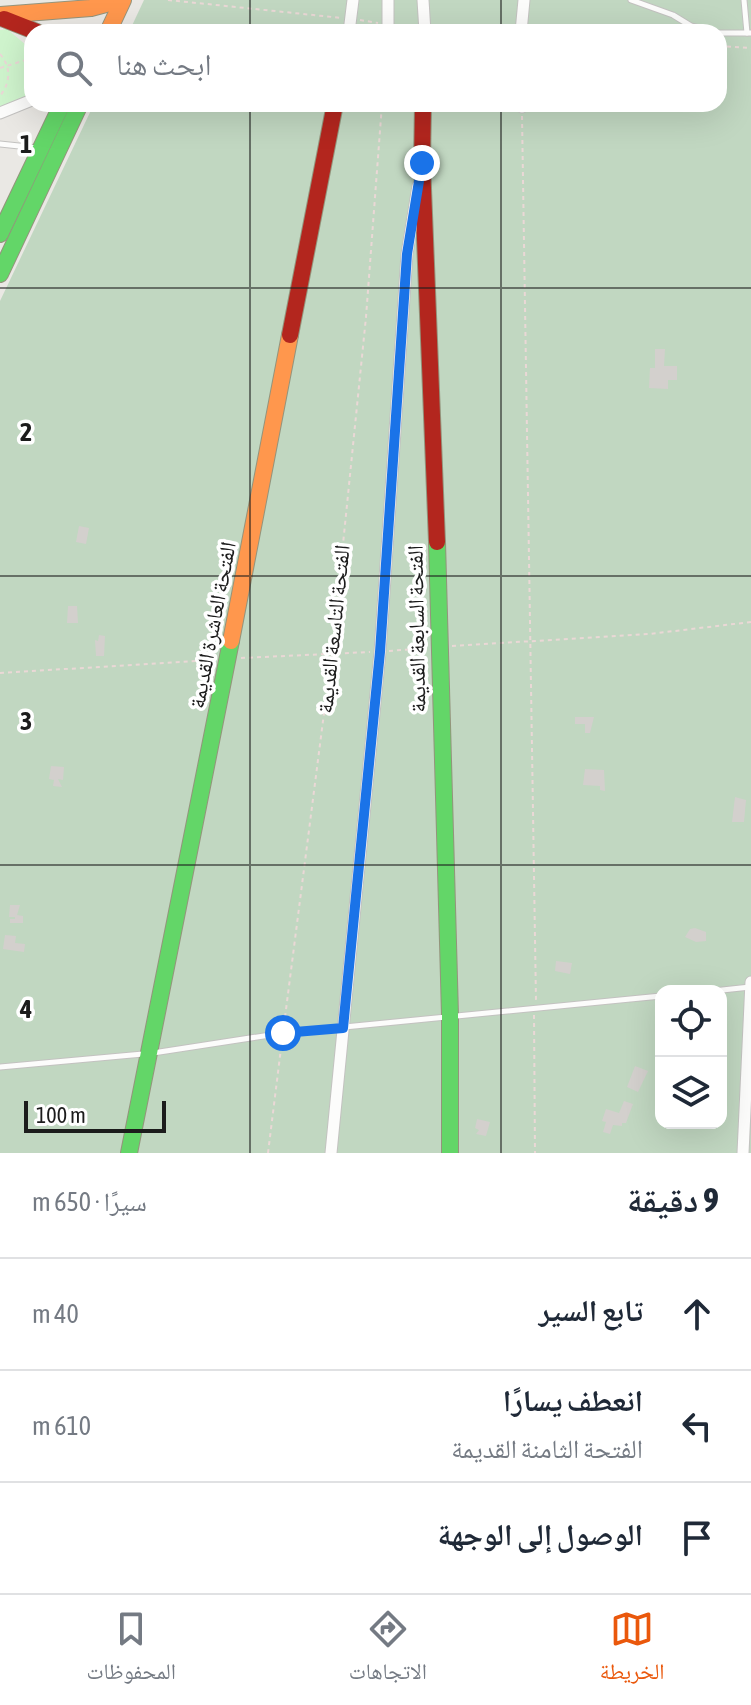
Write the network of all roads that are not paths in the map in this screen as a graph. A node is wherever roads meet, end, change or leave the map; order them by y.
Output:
1 (122, 0) edge
2 (353, 0) edge
3 (388, 0) edge
4 (423, 0) edge
5 (524, 0) edge
6 (631, 0) edge
7 (744, 0) edge
8 (0, 17) edge
9 (748, 17) edge
10 (112, 24) edge
11 (350, 24) edge
12 (388, 24) dead end
13 (425, 24) edge
14 (522, 24) edge
15 (688, 24) edge
16 (24, 26) edge
17 (727, 32) edge
18 (749, 33) edge
19 (24, 103) edge
20 (58, 112) edge
21 (77, 112) edge
22 (333, 112) edge
23 (423, 112) edge
24 (0, 113) edge
25 (0, 144) edge
26 (41, 149) junction
27 (57, 157) junction
28 (422, 163) junction
29 (0, 234) edge
30 (0, 274) edge
31 (751, 986) edge
32 (727, 989) edge
33 (655, 997) edge
34 (450, 1015) junction
35 (343, 1028) junction
36 (149, 1054) junction
37 (0, 1067) edge
38 (129, 1153) edge
39 (331, 1153) edge
40 (450, 1153) edge
41 (743, 1153) edge

1 - 8 main road
1 - 10 main road
2 - 11 street
3 - 12 street
4 - 13 street
5 - 14 street
6 - 15 lane
7 - 9 lane
8 - 16 main road
9 - 18 lane
17 - 18 lane
19 - 24 street
20 - 26 main road
21 - 27 main road
22 - 36 main road, الفتحة العاشرة القديمة
23 - 28 main road, الفتحة السابعة القديمة
25 - 26 lane
26 - 27 lane
26 - 29 main road
27 - 30 main road
28 - 34 main road, الفتحة السابعة القديمة
28 - 35 street
31 - 32 lane
31 - 41 street
33 - 34 lane
34 - 35 lane
34 - 40 main road, الفتحة السابعة القديمة
35 - 36 lane
35 - 39 street
36 - 37 lane
36 - 38 main road, الفتحة العاشرة القديمة

